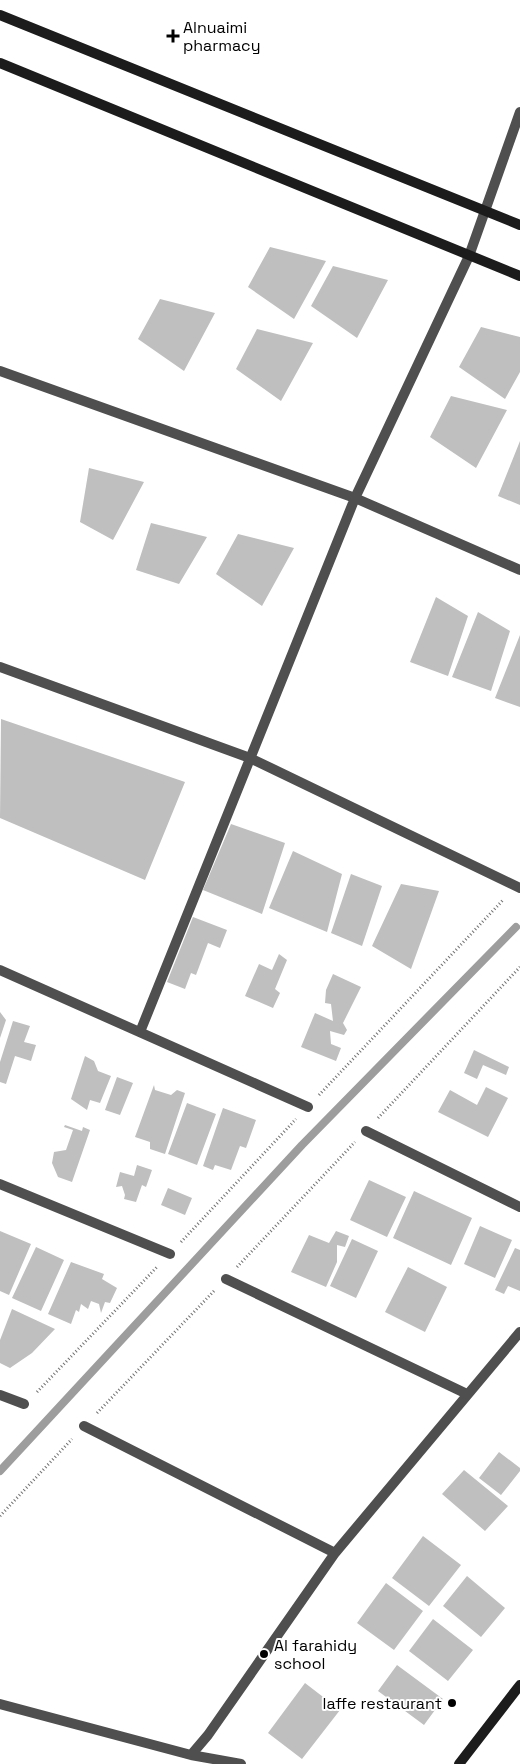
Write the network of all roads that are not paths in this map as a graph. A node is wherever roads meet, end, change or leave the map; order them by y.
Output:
1 (0, 16) edge
2 (0, 62) edge
3 (520, 112) edge
4 (485, 211) junction
5 (520, 226) edge
6 (469, 256) junction
7 (520, 276) edge
8 (0, 371) edge
9 (355, 498) junction
10 (520, 570) edge
11 (0, 667) edge
12 (250, 758) junction
13 (518, 887) edge
14 (0, 970) edge
15 (140, 1032) junction
16 (308, 1107) road end
17 (366, 1131) road end
18 (0, 1184) edge
19 (520, 1207) edge
20 (170, 1254) road end
21 (226, 1279) road end
22 (520, 1332) edge
23 (0, 1394) edge
24 (467, 1394) junction
25 (24, 1404) road end
26 (84, 1426) road end
27 (335, 1553) junction
28 (520, 1686) edge
29 (0, 1704) edge
30 (192, 1755) junction
31 (241, 1764) edge
32 (459, 1764) edge

1 - 4 street
2 - 6 street
3 - 4 street
4 - 5 street
4 - 6 street
6 - 7 street
6 - 9 street
8 - 9 street
9 - 10 street
9 - 12 street
11 - 12 street
12 - 13 street
12 - 15 street
14 - 15 street
15 - 16 street
17 - 19 street
18 - 20 street
21 - 24 street
22 - 24 street
23 - 25 street
24 - 27 street
26 - 27 street
27 - 30 street
28 - 32 street
29 - 30 street
30 - 31 street

